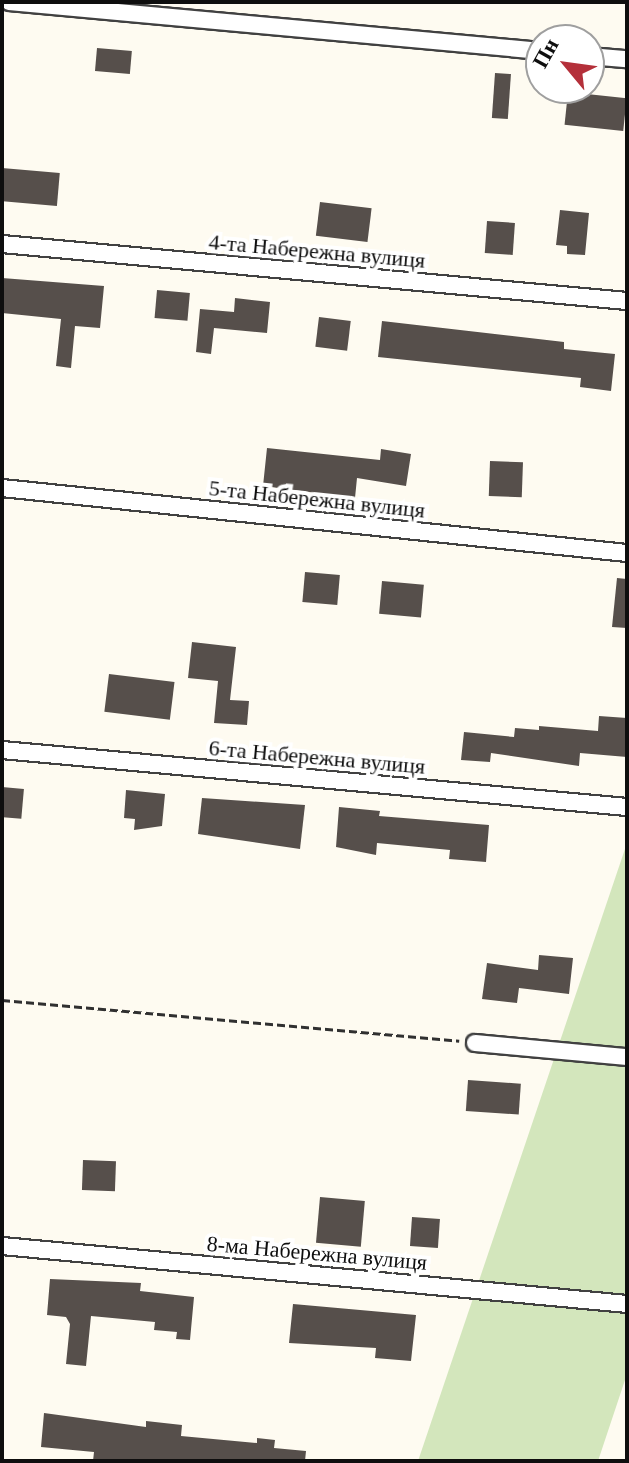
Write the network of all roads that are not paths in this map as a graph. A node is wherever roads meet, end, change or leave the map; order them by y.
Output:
1 (9, 2) edge
2 (525, 50) edge
3 (605, 57) edge
4 (627, 59) edge
5 (2, 244) edge
6 (627, 301) edge
7 (2, 488) edge
8 (627, 553) edge
9 (2, 750) edge
10 (627, 807) edge
11 (475, 1043) road end
12 (627, 1057) edge
13 (2, 1246) edge
14 (627, 1304) edge

1 - 2 street
3 - 4 street
5 - 6 street, 4-та Набережна вулиця
7 - 8 street, 5-та Набережна вулиця
9 - 10 street, 6-та Набережна вулиця
11 - 12 street
13 - 14 street, 8-ма Набережна вулиця

